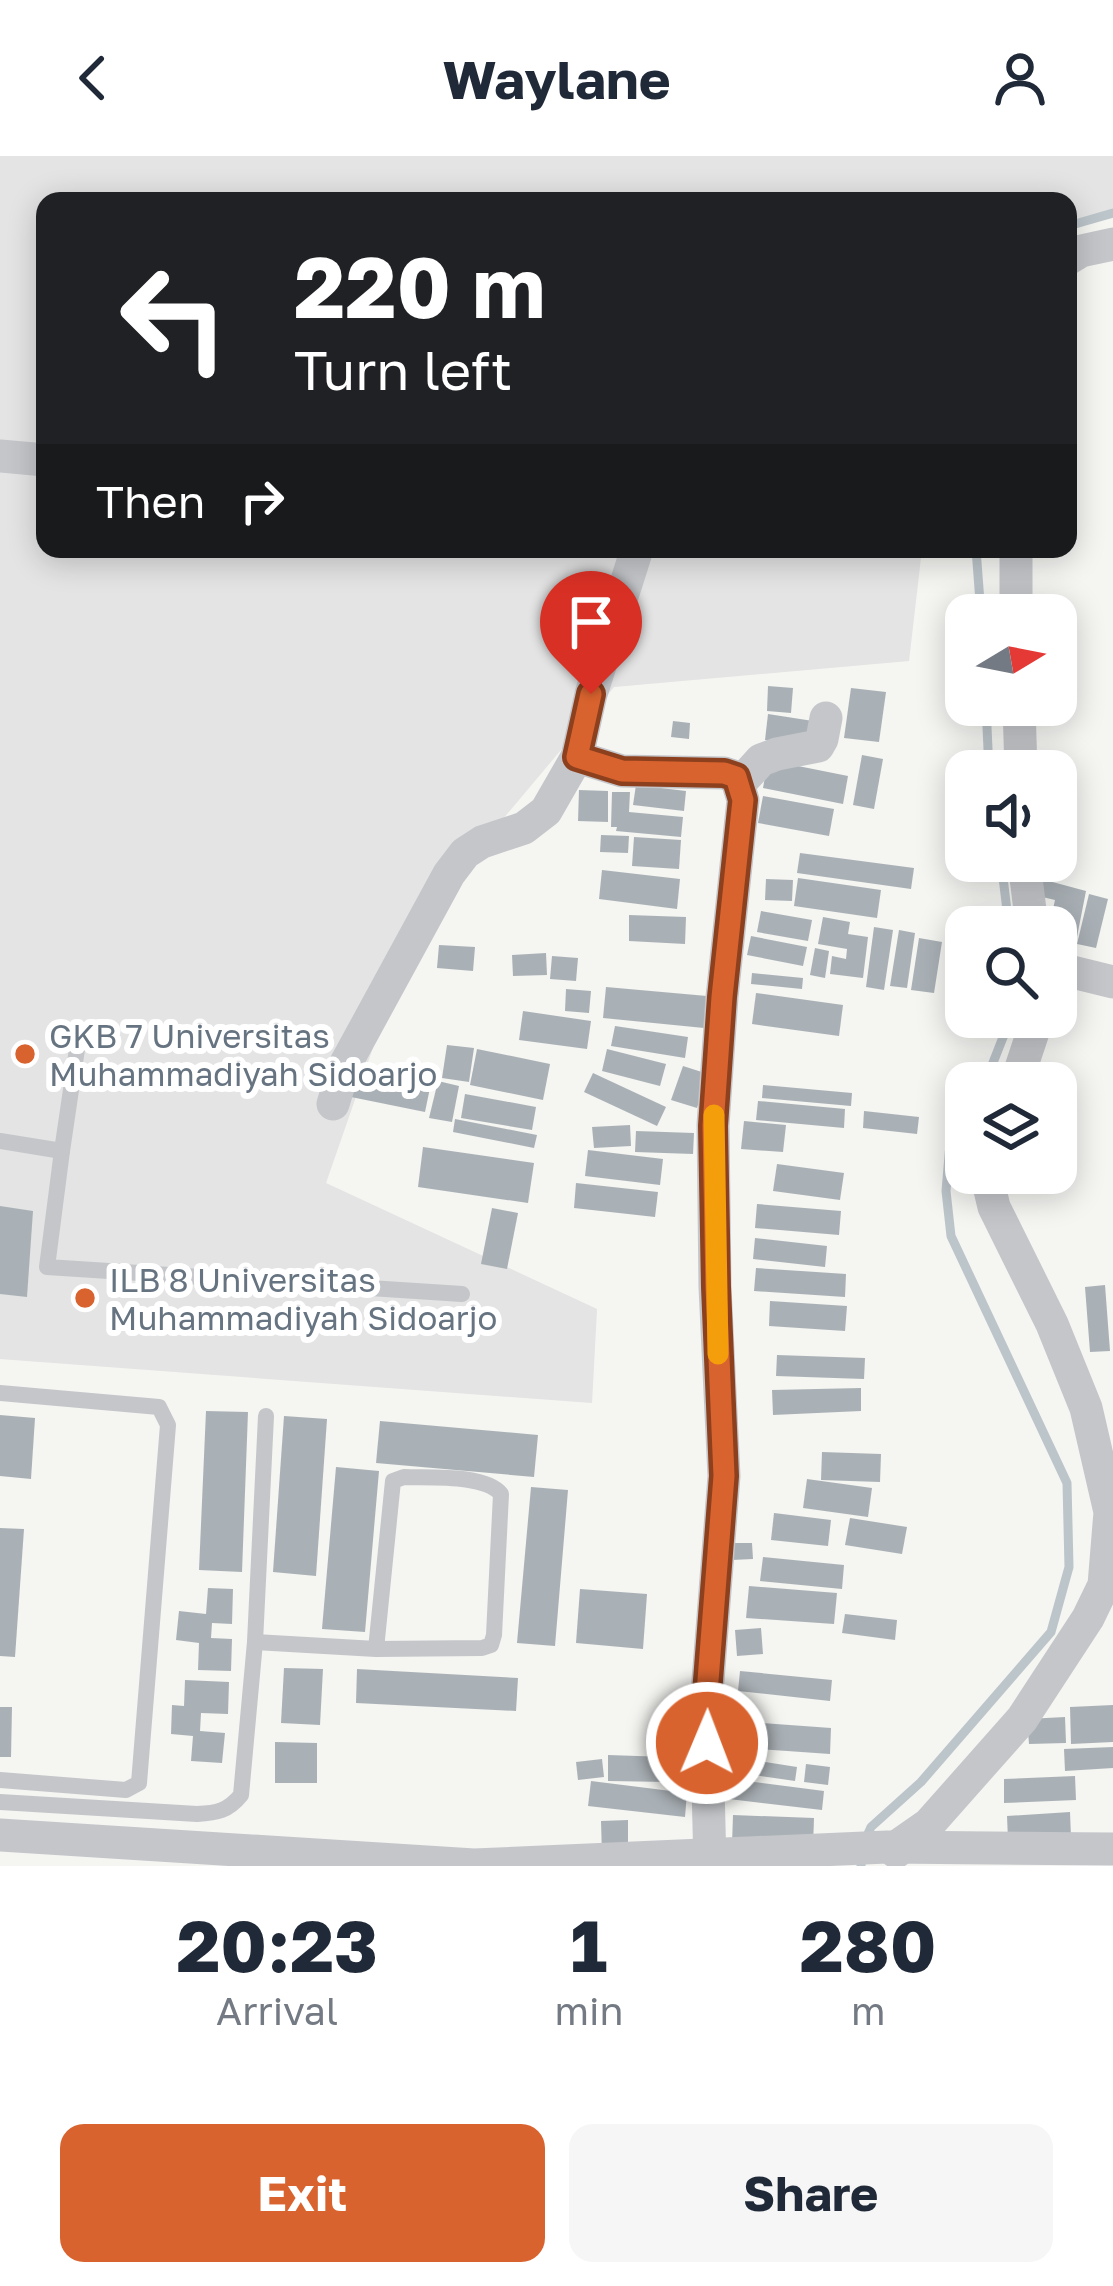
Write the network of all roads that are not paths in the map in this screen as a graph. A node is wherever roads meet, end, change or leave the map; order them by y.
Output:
1 (1113, 244) edge
2 (1077, 253) edge
3 (0, 456) edge
4 (36, 459) edge
5 (634, 558) edge
6 (1016, 558) edge
7 (1016, 594) edge
8 (826, 718) dead end
9 (577, 757) junction
10 (740, 783) junction
11 (1077, 973) edge
12 (1113, 982) edge
13 (77, 1049) dead end
14 (333, 1104) dead end
15 (0, 1141) edge
16 (62, 1151) junction
17 (991, 1194) edge
18 (462, 1294) dead end
19 (0, 1393) edge
20 (266, 1416) dead end
21 (255, 1642) junction
22 (376, 1649) junction
23 (0, 1780) edge
24 (0, 1802) edge
25 (0, 1835) edge
26 (1113, 1849) edge
27 (893, 1853) edge
28 (709, 1861) edge
29 (475, 1866) edge

1 - 2 street
3 - 4 street
5 - 9 street
6 - 7 street
8 - 10 street
9 - 10 street
9 - 14 street
10 - 28 street
11 - 12 street
13 - 16 lane
15 - 16 lane
16 - 18 lane
17 - 27 street
19 - 23 lane
20 - 21 lane
21 - 22 lane
21 - 24 lane
22 - 22 lane
25 - 29 street
26 - 27 street
27 - 28 street
28 - 29 street

